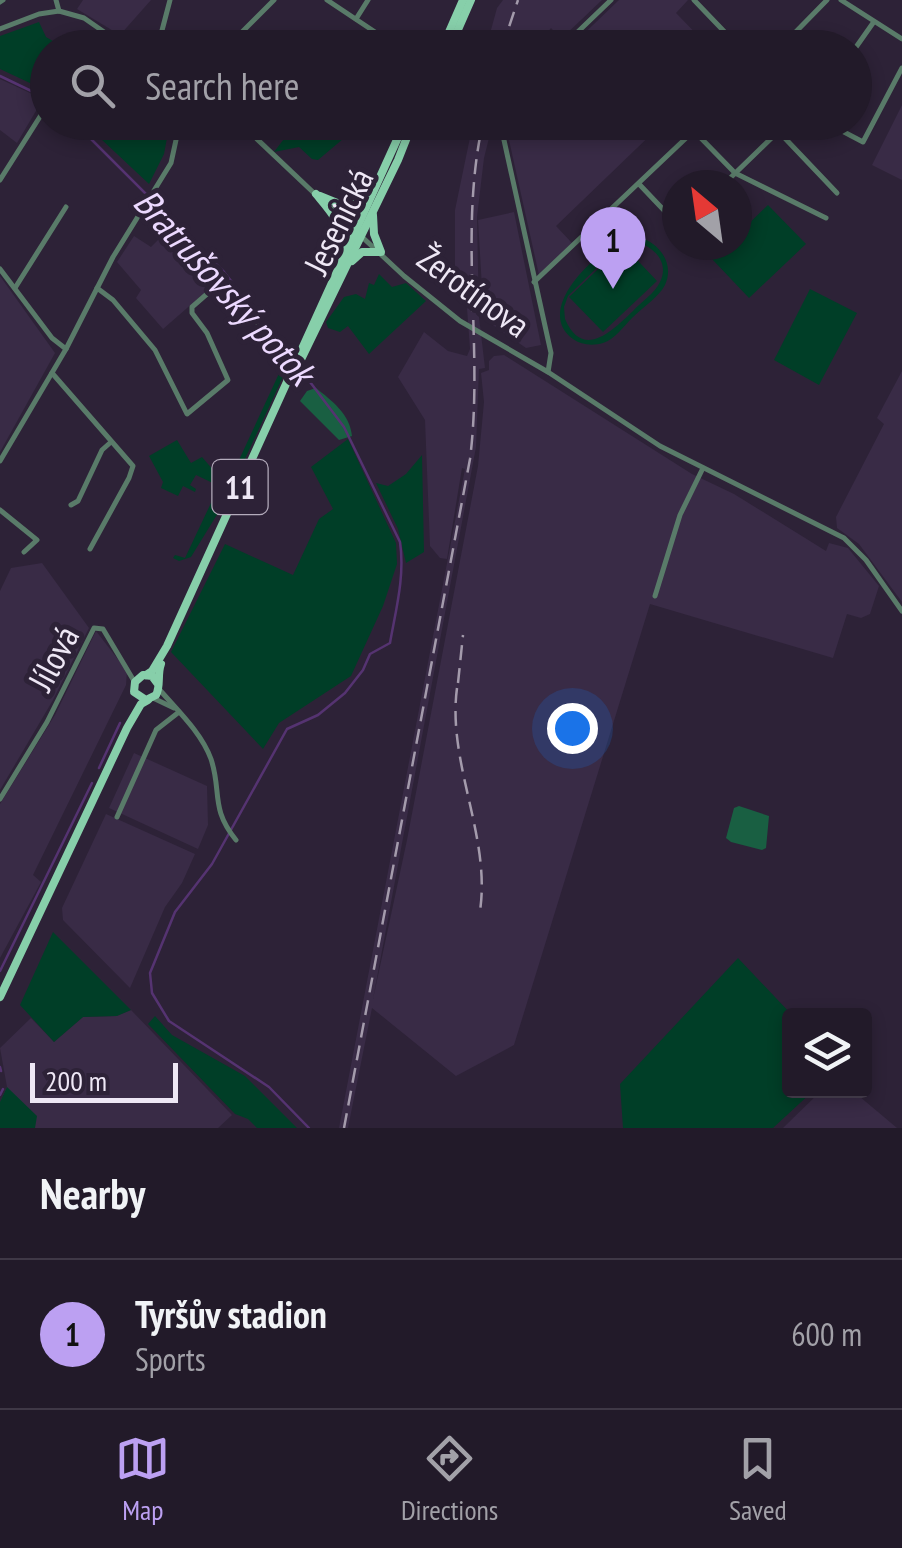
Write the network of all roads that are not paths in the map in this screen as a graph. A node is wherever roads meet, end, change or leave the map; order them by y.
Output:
1 (56, 0) edge
2 (170, 0) edge
3 (274, 0) edge
4 (327, 0) edge
5 (368, 0) edge
6 (463, 0) edge
7 (471, 0) edge
8 (612, 0) edge
9 (694, 0) edge
10 (827, 0) edge
11 (840, 0) edge
12 (59, 11) junction
13 (167, 18) junction
14 (356, 19) junction
15 (874, 22) junction
16 (0, 29) edge
17 (101, 30) edge
18 (162, 30) edge
19 (169, 30) edge
20 (244, 30) edge
21 (372, 30) edge
22 (451, 30) edge
23 (453, 30) edge
24 (580, 30) edge
25 (723, 30) edge
26 (798, 30) edge
27 (868, 30) edge
28 (902, 39) edge
29 (902, 68) edge
30 (872, 125) edge
31 (30, 132) edge
32 (174, 140) edge
33 (258, 140) edge
34 (397, 140) edge
35 (405, 140) edge
36 (504, 140) edge
37 (685, 140) edge
38 (703, 140) edge
39 (770, 140) edge
40 (787, 140) edge
41 (732, 170) edge
42 (738, 170) edge
43 (0, 180) edge
44 (752, 181) edge
45 (378, 183) junction
46 (639, 184) junction
47 (837, 193) dead end
48 (316, 194) junction
49 (150, 199) junction
50 (66, 207) dead end
51 (662, 208) edge
52 (374, 210) junction
53 (826, 218) dead end
54 (359, 232) junction
55 (381, 252) junction
56 (343, 266) junction
57 (0, 269) edge
58 (223, 280) junction
59 (534, 282) junction
60 (15, 288) junction
61 (97, 288) junction
62 (66, 349) junction
63 (280, 350) dead end
64 (52, 372) junction
65 (548, 372) junction
66 (111, 442) junction
67 (0, 461) edge
68 (704, 467) junction
69 (70, 505) dead end
70 (0, 510) edge
71 (90, 548) dead end
72 (24, 552) dead end
73 (655, 596) dead end
74 (902, 611) edge
75 (166, 646) junction
76 (121, 658) junction
77 (146, 675) junction
78 (158, 685) junction
79 (134, 688) junction
80 (149, 700) junction
81 (178, 712) junction
82 (127, 728) junction
83 (0, 799) edge
84 (117, 817) dead end
85 (234, 838) dead end
86 (0, 997) edge

1 - 12 street
2 - 13 street
3 - 20 street
4 - 14 street
5 - 14 street
6 - 22 main road
7 - 23 main road
8 - 24 street
9 - 25 street
10 - 26 street
11 - 15 street
12 - 16 street
12 - 17 street
13 - 18 street
13 - 19 street
14 - 21 street
15 - 27 street
15 - 28 street
29 - 30 street
31 - 43 street
32 - 49 street
33 - 48 street, Žerotínova
34 - 45 main road, Jesenická / 11
35 - 52 main road, Jesenická / 11
36 - 59 street
37 - 46 street
38 - 41 street
39 - 42 street
40 - 47 street
44 - 53 street
45 - 48 main road
45 - 54 main road, Jesenická / 11
46 - 51 street
46 - 59 street
48 - 54 street, Žerotínova
48 - 56 main road
49 - 58 street
49 - 61 street
50 - 60 street
52 - 54 main road, Jesenická / 11
52 - 55 main road
54 - 55 street, Žerotínova
54 - 56 main road, Jesenická / 11
55 - 56 main road
55 - 65 street, Žerotínova
56 - 75 main road, Jesenická / 11
57 - 60 street
58 - 61 street
58 - 63 street
59 - 65 street
60 - 62 street
61 - 62 street
62 - 64 street
64 - 66 street
64 - 67 street
65 - 68 street, Žerotínova
66 - 69 street
66 - 71 street
68 - 73 street
68 - 74 street, Žerotínova
70 - 72 street
75 - 77 main road, Jesenická / 11
75 - 78 main road, Jesenická / 11
76 - 77 street, Jílová
76 - 79 street, Jílová
76 - 83 street, Jílová
77 - 78 main road
77 - 79 main road, Jesenická / 11
78 - 80 main road, Jesenická / 11
78 - 81 street
79 - 80 main road
79 - 82 main road, Jesenická / 11
80 - 81 street
80 - 82 main road, Jesenická / 11
81 - 84 street
81 - 85 street
82 - 86 main road, Jesenická / 11

